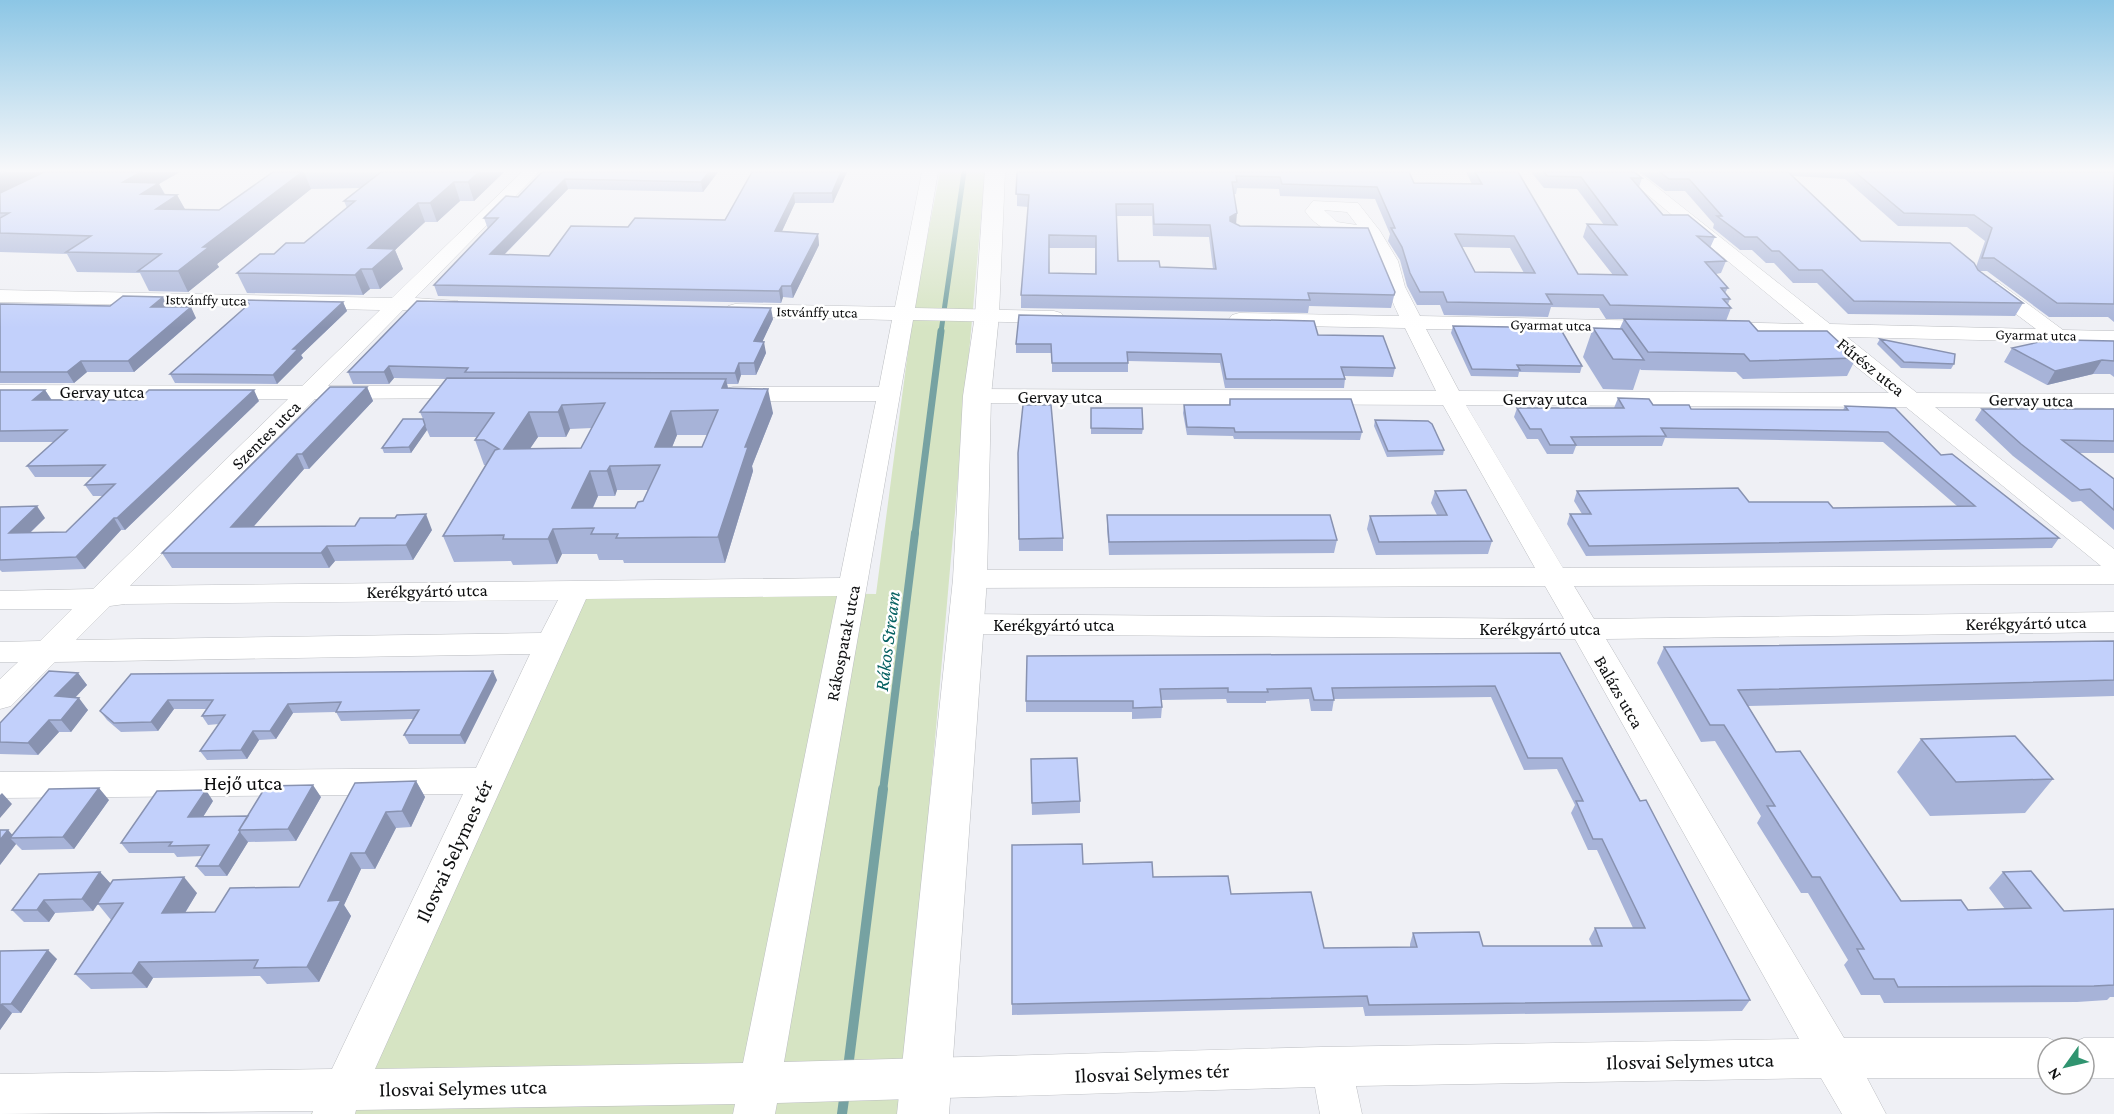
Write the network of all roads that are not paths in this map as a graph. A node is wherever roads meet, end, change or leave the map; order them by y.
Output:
1 (479, 224) edge
2 (920, 224) edge
3 (992, 224) edge
4 (1692, 224) edge
5 (1311, 231) edge
6 (1979, 277) edge
7 (0, 296) edge
8 (398, 304) junction
9 (469, 305) edge
10 (717, 310) edge
11 (904, 313) junction
12 (987, 315) junction
13 (1070, 317) edge
14 (1223, 319) edge
15 (1411, 322) junction
16 (1681, 327) edge
17 (1705, 328) edge
18 (1824, 330) junction
19 (2058, 335) junction
20 (2114, 337) edge
21 (0, 392) edge
22 (308, 393) junction
23 (497, 393) edge
24 (711, 393) edge
25 (888, 394) junction
26 (977, 396) junction
27 (1910, 398) junction
28 (1452, 400) junction
29 (2114, 401) edge
30 (2114, 562) edge
31 (2114, 575) edge
32 (969, 579) junction
33 (1555, 579) junction
34 (853, 587) junction
35 (577, 589) junction
36 (103, 597) junction
37 (0, 600) edge
38 (2114, 622) edge
39 (966, 624) junction
40 (1583, 629) junction
41 (550, 643) junction
42 (47, 651) junction
43 (0, 652) edge
44 (0, 698) edge
45 (486, 781) junction
46 (0, 785) edge
47 (1832, 1058) junction
48 (2036, 1058) edge
49 (2096, 1058) edge
50 (2114, 1058) edge
51 (1331, 1068) junction
52 (914, 1091) edge
53 (767, 1093) edge
54 (0, 1095) edge
55 (339, 1102) edge
56 (1341, 1114) edge
57 (1865, 1114) edge

1 - 8 street, Szentes utca
2 - 11 street, Rákospatak utca
3 - 12 street
4 - 18 street, Fűrész utca
5 - 15 street, Balázs utca
6 - 19 street
7 - 8 street, Istvánffy utca
8 - 9 street, Istvánffy utca
8 - 22 street, Szentes utca
10 - 11 street, Istvánffy utca
11 - 12 street, Istvánffy utca
11 - 25 street, Rákospatak utca
12 - 13 street
12 - 26 street
14 - 15 street, Gyarmat utca
15 - 16 street, Gyarmat utca
15 - 28 street, Balázs utca
17 - 18 street, Gyarmat utca
18 - 19 street, Gyarmat utca
18 - 27 street, Fűrész utca
19 - 20 street, Gyarmat utca
21 - 22 street, Gervay utca
22 - 23 street, Gervay utca
22 - 36 street, Szentes utca
24 - 25 street
25 - 34 street, Rákospatak utca
26 - 28 street, Gervay utca
26 - 32 street
27 - 28 street, Gervay utca
27 - 29 street, Gervay utca
27 - 30 street, Fűrész utca
28 - 33 street, Balázs utca
31 - 33 street
32 - 33 street
32 - 39 street
33 - 40 street, Balázs utca
34 - 35 street, Kerékgyártó utca
34 - 53 street, Rákospatak utca
35 - 36 street, Kerékgyártó utca
35 - 41 street, Ilosvai Selymes tér
36 - 37 street, Kerékgyártó utca
36 - 42 street, Szentes utca
38 - 40 street, Kerékgyártó utca
39 - 40 street, Kerékgyártó utca
39 - 52 street
40 - 47 street, Balázs utca
41 - 42 street
41 - 45 street, Ilosvai Selymes tér
42 - 43 street
42 - 44 street, Szentes utca
45 - 46 street, Hejő utca
45 - 55 street, Ilosvai Selymes tér
47 - 48 street, Ilosvai Selymes utca
47 - 51 street, Ilosvai Selymes utca
47 - 57 street, Balázs utca
49 - 50 street
51 - 52 street, Ilosvai Selymes tér
51 - 56 street
52 - 53 street, Ilosvai Selymes utca
53 - 55 street, Ilosvai Selymes utca
54 - 55 street, Ilosvai Selymes utca

